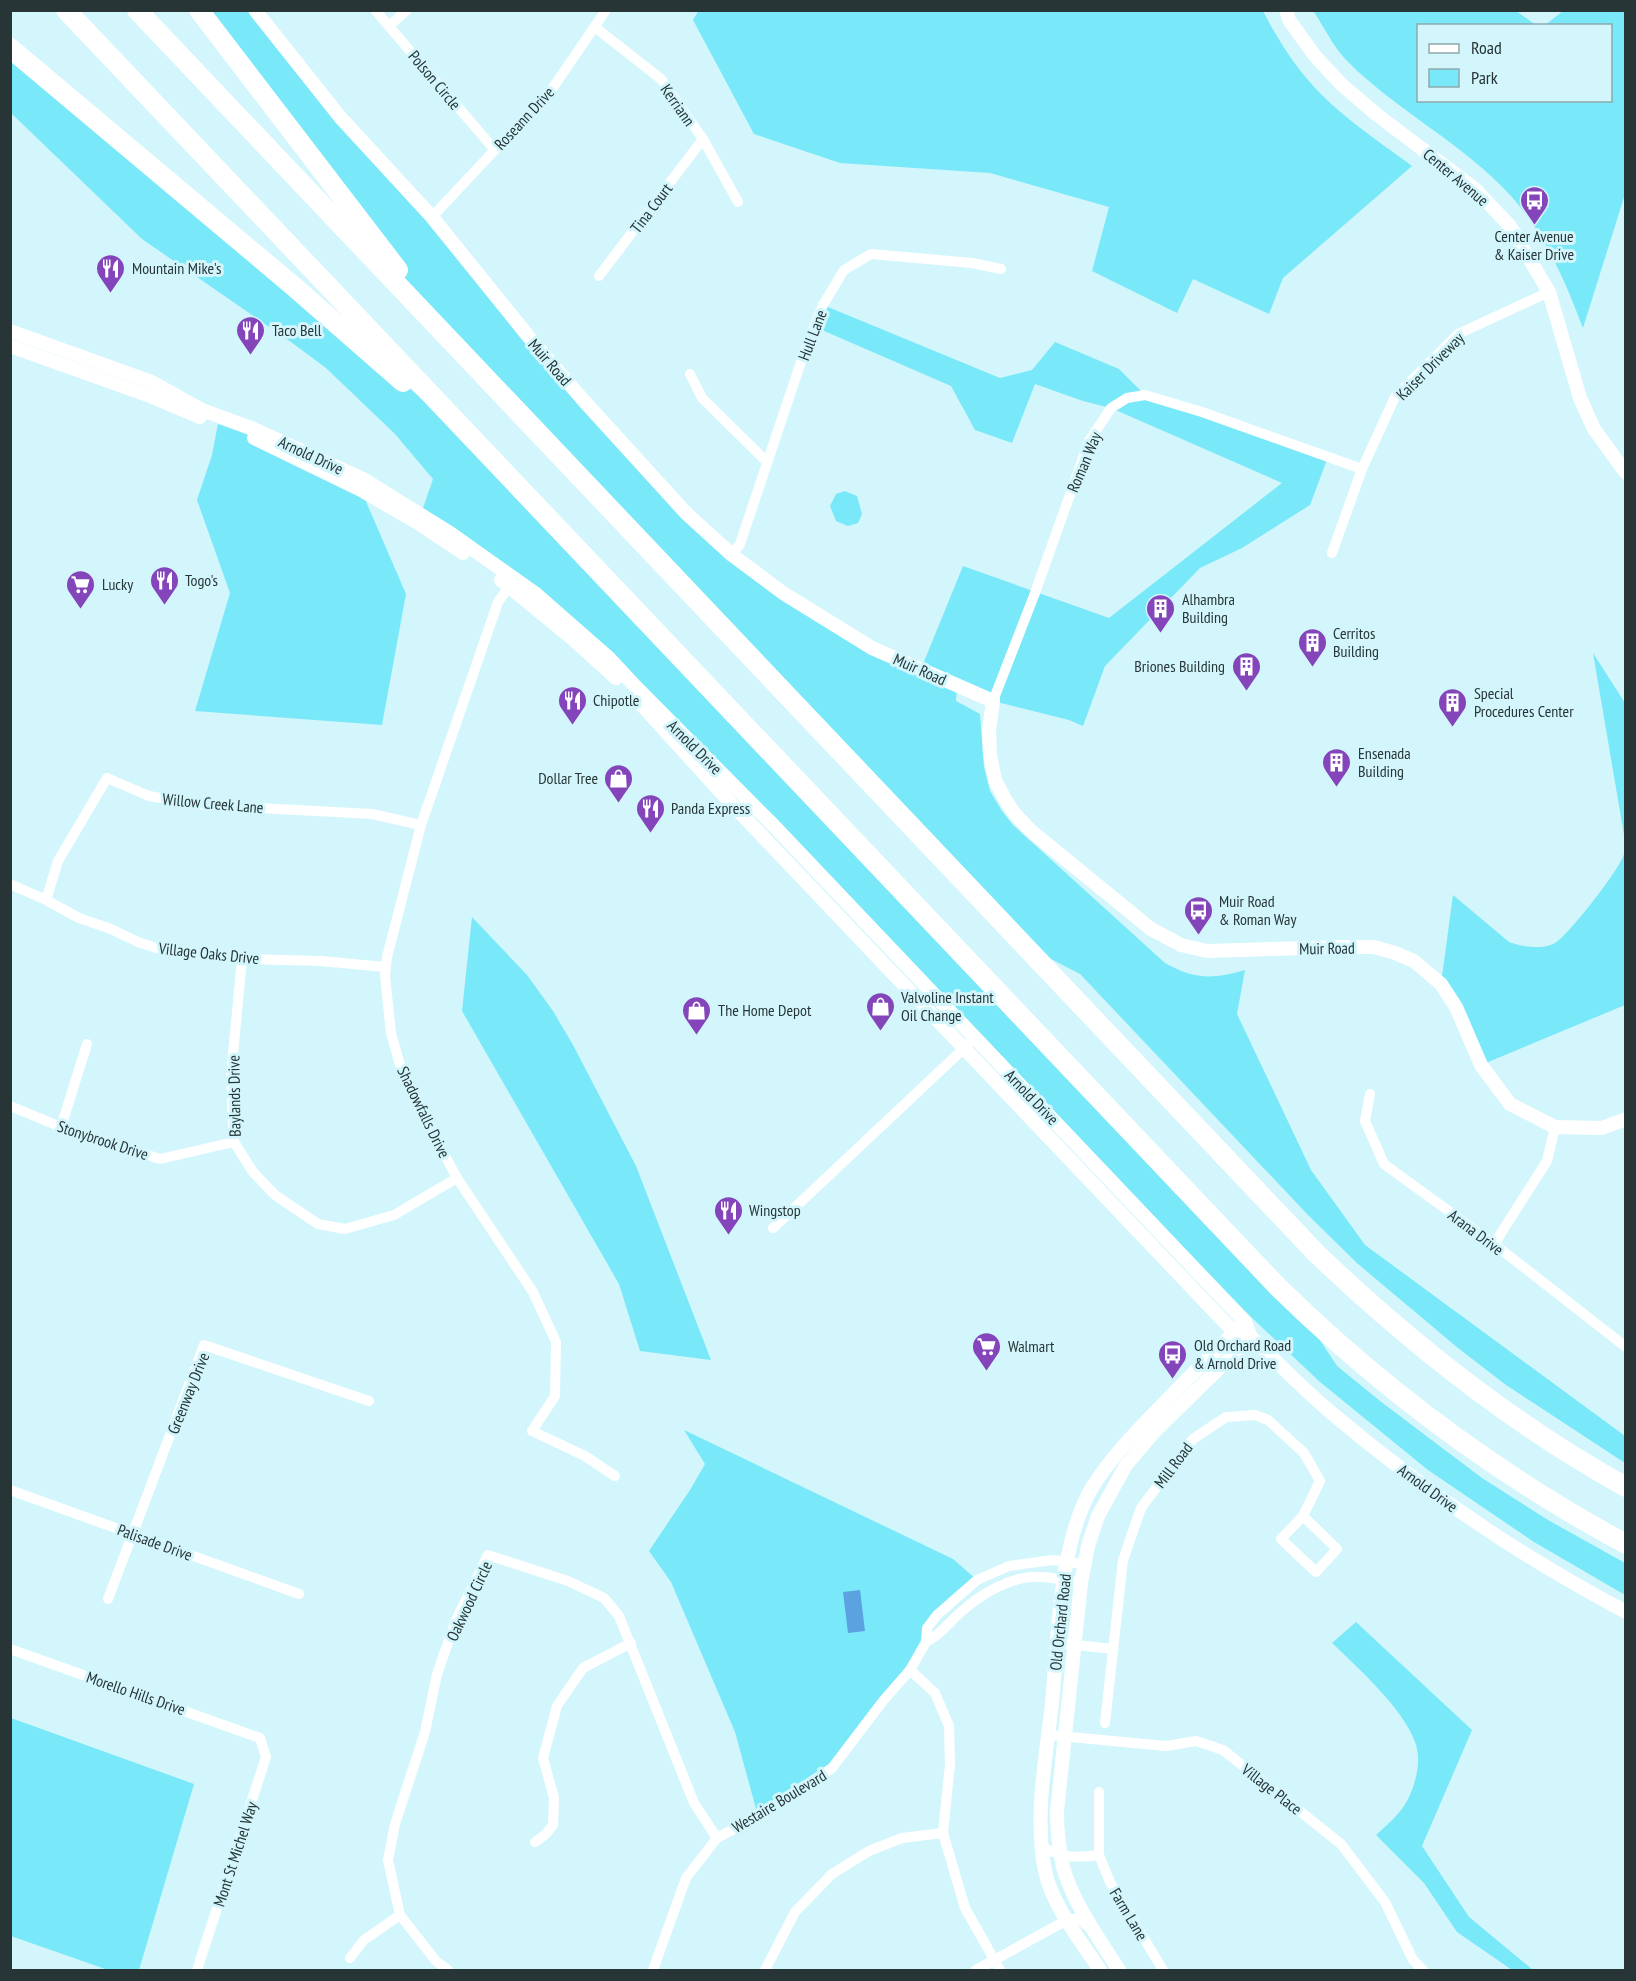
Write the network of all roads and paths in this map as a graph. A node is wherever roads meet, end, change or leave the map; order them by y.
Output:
1 (66, 10) edge
2 (137, 10) edge
3 (199, 10) edge
4 (255, 10) edge
5 (375, 10) edge
6 (407, 10) edge
7 (606, 10) edge
8 (1286, 10) edge
9 (389, 26) junction
10 (596, 28) junction
11 (10, 48) edge
12 (10, 57) edge
13 (33, 68) junction
14 (703, 139) junction
15 (494, 149) junction
16 (738, 202) dead end
17 (432, 217) junction
18 (1001, 269) dead end
19 (599, 276) dead end
20 (1549, 292) junction
21 (10, 331) edge
22 (10, 346) edge
23 (455, 346) junction
24 (690, 374) dead end
25 (767, 462) junction
26 (499, 467) junction
27 (1362, 469) junction
28 (1626, 473) edge
29 (1332, 553) dead end
30 (732, 555) junction
31 (512, 582) junction
32 (993, 701) junction
33 (421, 825) junction
34 (10, 884) edge
35 (46, 900) junction
36 (242, 959) junction
37 (385, 967) junction
38 (975, 1038) junction
39 (87, 1044) dead end
40 (964, 1048) junction
41 (1370, 1094) dead end
42 (10, 1106) edge
43 (1626, 1119) edge
44 (61, 1127) junction
45 (1555, 1127) junction
46 (234, 1142) junction
47 (457, 1178) junction
48 (773, 1228) dead end
49 (1494, 1245) junction
50 (1245, 1322) junction
51 (1234, 1332) junction
52 (1251, 1337) junction
53 (1626, 1347) edge
54 (369, 1401) dead end
55 (615, 1476) dead end
56 (1626, 1487) edge
57 (10, 1490) edge
58 (1303, 1516) junction
59 (133, 1534) junction
60 (1626, 1544) edge
61 (1067, 1561) junction
62 (1084, 1564) junction
63 (1065, 1580) junction
64 (1081, 1583) junction
65 (298, 1594) dead end
66 (108, 1599) dead end
67 (1626, 1612) edge
68 (631, 1642) junction
69 (926, 1642) junction
70 (1058, 1643) junction
71 (1074, 1645) junction
72 (10, 1649) edge
73 (1113, 1649) junction
74 (910, 1670) junction
75 (1105, 1723) dead end
76 (1048, 1736) junction
77 (1065, 1737) junction
78 (260, 1738) joint
79 (1099, 1792) dead end
80 (943, 1833) junction
81 (717, 1838) junction
82 (535, 1842) dead end
83 (1041, 1847) junction
84 (1061, 1856) junction
85 (1099, 1856) junction
86 (400, 1915) junction
87 (1067, 1920) junction
88 (1094, 1930) junction
89 (350, 1958) dead end
90 (997, 1965) edge
91 (197, 1971) edge
92 (448, 1971) edge
93 (653, 1971) edge
94 (765, 1971) edge
95 (976, 1971) edge
96 (1100, 1971) edge
97 (1119, 1971) edge
98 (1163, 1971) edge
99 (1423, 1971) edge

1 - 26 highway
2 - 23 highway
3 - 23 highway
4 - 17 street, Muir Road
5 - 9 street, Polson Circle
6 - 9 street
7 - 10 street, Roseann Drive
8 - 20 street, Center Avenue
9 - 15 street, Polson Circle
10 - 14 street, Kerriann
10 - 15 street, Roseann Drive
11 - 13 highway
12 - 13 highway
13 - 26 highway
14 - 16 street, Kerriann
14 - 19 street, Tina Court
15 - 17 street, Roseann Drive
17 - 30 street, Muir Road
18 - 25 street, Hull Lane
20 - 27 street, Kaiser Driveway
20 - 28 street, Center Avenue
21 - 31 street, Arnold Drive
22 - 31 street, Arnold Drive
23 - 56 highway
24 - 25 street
25 - 30 street, Hull Lane
26 - 60 highway
27 - 29 street, Kaiser Driveway
27 - 32 street, Roman Way
30 - 32 street, Muir Road
31 - 33 street, Shadowfalls Drive
31 - 38 street, Arnold Drive
31 - 40 street, Arnold Drive
32 - 45 street, Muir Road
33 - 35 street, Willow Creek Lane
33 - 37 street, Shadowfalls Drive
34 - 35 street, Village Oaks Drive
35 - 36 street, Village Oaks Drive
36 - 37 street, Village Oaks Drive
36 - 46 street, Baylands Drive
37 - 47 street, Shadowfalls Drive
38 - 40 street
38 - 50 street, Arnold Drive
39 - 44 street
40 - 48 street
40 - 51 street, Arnold Drive
41 - 49 street, Arana Drive
42 - 44 street, Stonybrook Drive
43 - 45 street, Muir Road
44 - 46 street, Stonybrook Drive
45 - 49 street
46 - 47 street, Baylands Drive
47 - 55 street, Shadowfalls Drive
49 - 53 street, Arana Drive
50 - 51 street, Old Orchard Road
50 - 52 street, Arnold Drive
51 - 52 street, Arnold Drive
51 - 61 street, Old Orchard Road
52 - 62 street, Old Orchard Road
52 - 67 street, Arnold Drive
54 - 59 street, Greenway Drive
57 - 59 street, Palisade Drive
58 - 58 street, Mill Road
58 - 73 street, Mill Road
59 - 65 street, Palisade Drive
59 - 66 street, Greenway Drive
61 - 62 street, Westaire Boulevard
61 - 63 street, Old Orchard Road
61 - 69 street, Westaire Boulevard
62 - 64 street, Old Orchard Road
63 - 64 street, Westaire Boulevard
63 - 69 street, Westaire Boulevard
63 - 70 street, Old Orchard Road
64 - 71 street, Old Orchard Road
68 - 81 street, Oakwood Circle
68 - 82 street
68 - 86 street, Oakwood Circle
69 - 74 street, Westaire Boulevard
70 - 71 street
70 - 76 street, Old Orchard Road
71 - 73 street
71 - 77 street, Old Orchard Road
72 - 78 street, Morello Hills Drive
73 - 75 street, Mill Road
74 - 80 street
74 - 81 street, Westaire Boulevard
76 - 77 street, Village Place
76 - 83 street, Old Orchard Road
77 - 84 street, Old Orchard Road
77 - 99 street, Village Place
78 - 91 street, Mont St Michel Way
79 - 85 street, Farm Lane
80 - 90 street
80 - 94 street
81 - 93 street, Westaire Boulevard
83 - 84 street
83 - 87 street, Old Orchard Road
84 - 85 street
84 - 88 street, Old Orchard Road
85 - 98 street, Farm Lane
86 - 89 street
86 - 92 street, Oakwood Circle
87 - 88 street
87 - 90 street
87 - 96 street, Old Orchard Road
88 - 97 street, Old Orchard Road
90 - 95 street

